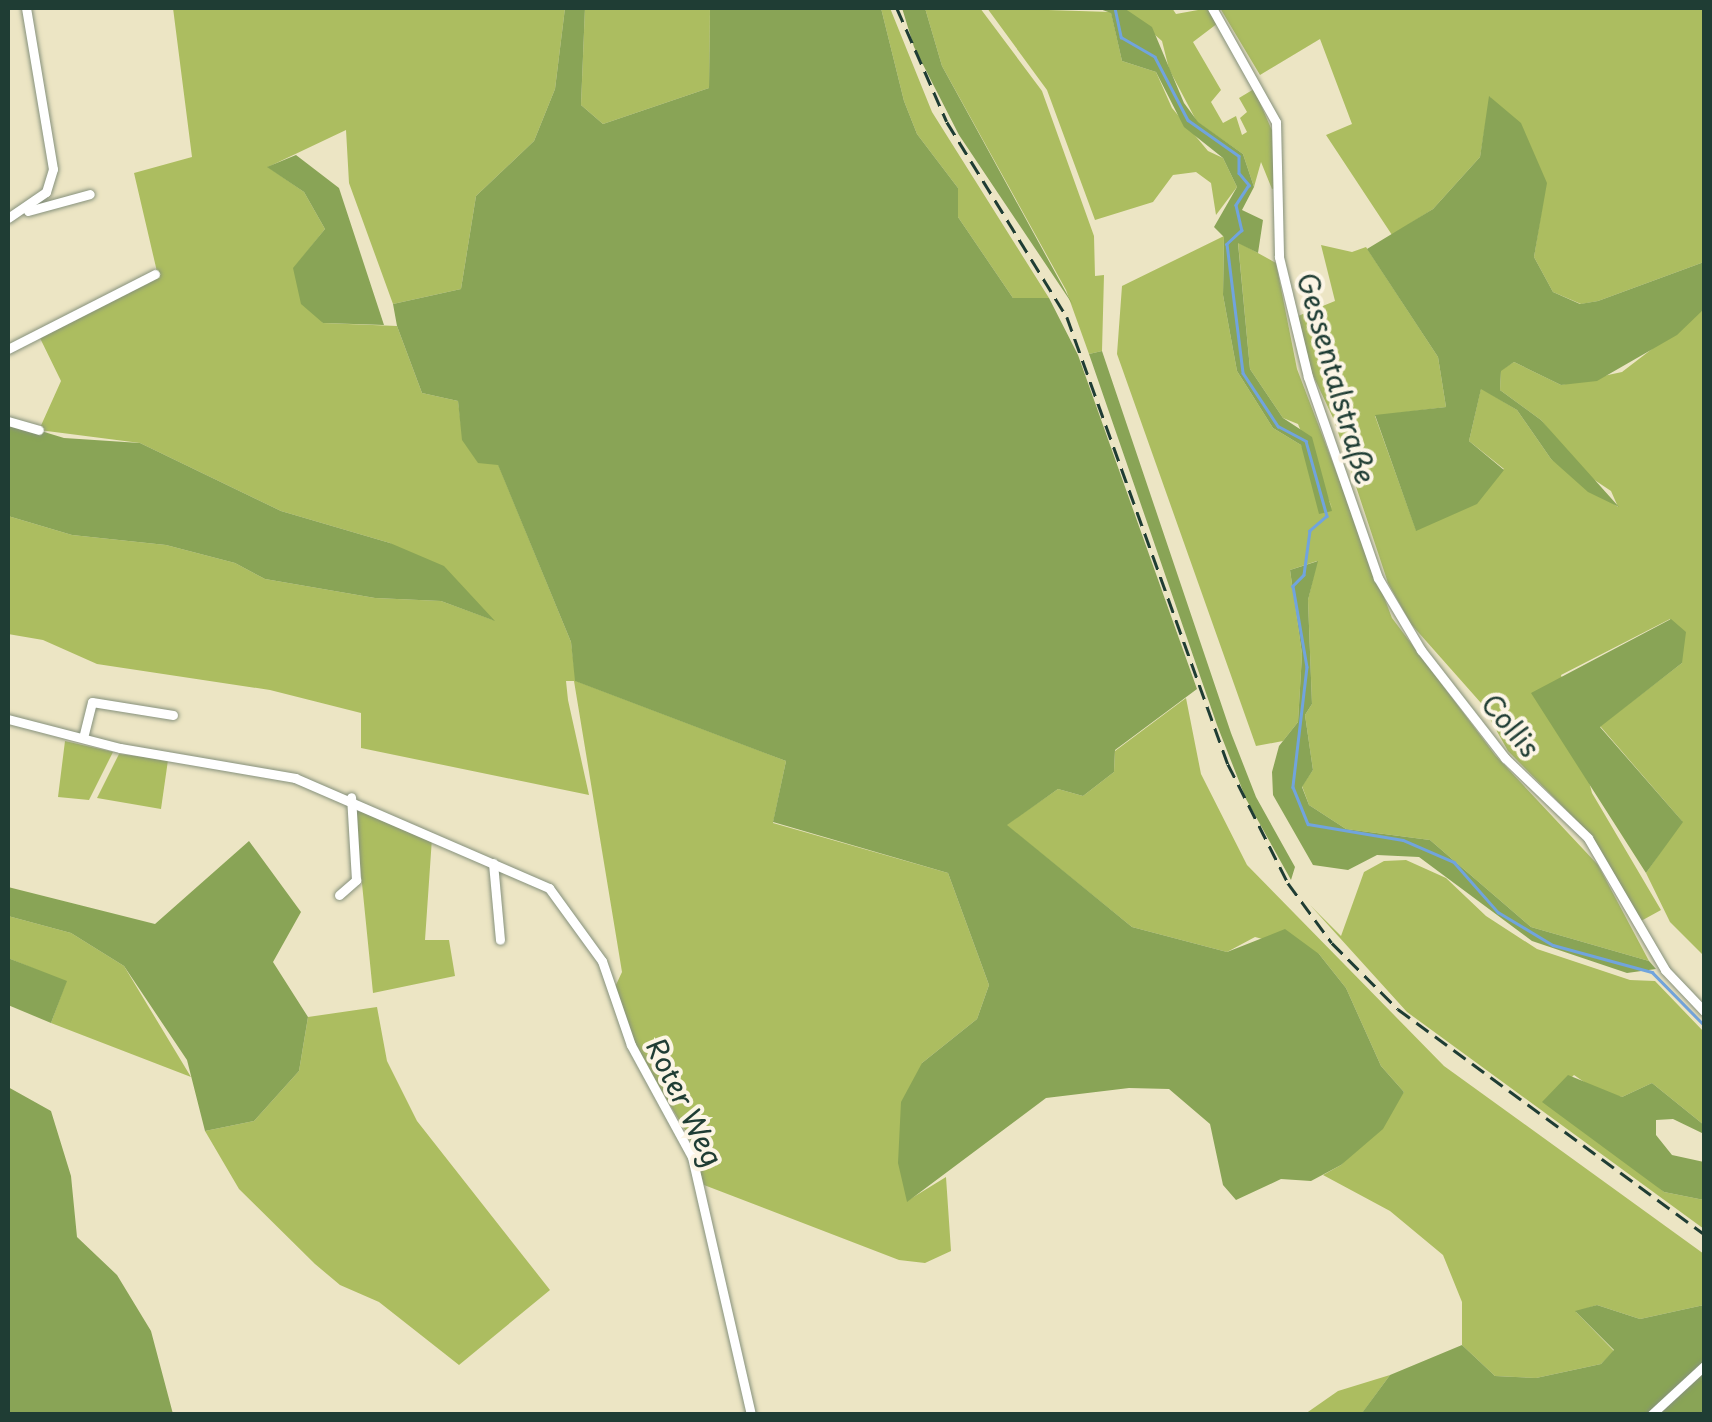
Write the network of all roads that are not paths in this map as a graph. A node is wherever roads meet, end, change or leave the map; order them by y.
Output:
1 (26, 8) edge
2 (1212, 8) edge
3 (90, 194) dead end
4 (26, 211) junction
5 (8, 218) edge
6 (155, 274) dead end
7 (8, 349) edge
8 (8, 421) edge
9 (39, 430) dead end
10 (1361, 536) joint
11 (173, 715) dead end
12 (8, 719) edge
13 (83, 738) junction
14 (351, 798) junction
15 (494, 863) junction
16 (338, 896) dead end
17 (500, 940) dead end
18 (1704, 1012) edge
19 (1704, 1366) edge
20 (751, 1414) edge
21 (1652, 1414) edge

1 - 4 street
2 - 10 street, Gessentalstraße
3 - 4 street
4 - 5 street
6 - 7 street
8 - 9 street
10 - 18 street, Collis
11 - 13 street
12 - 13 street, Roter Weg
13 - 14 street, Roter Weg
14 - 15 street, Roter Weg
14 - 16 street
15 - 17 street
15 - 20 street, Roter Weg
19 - 21 street

